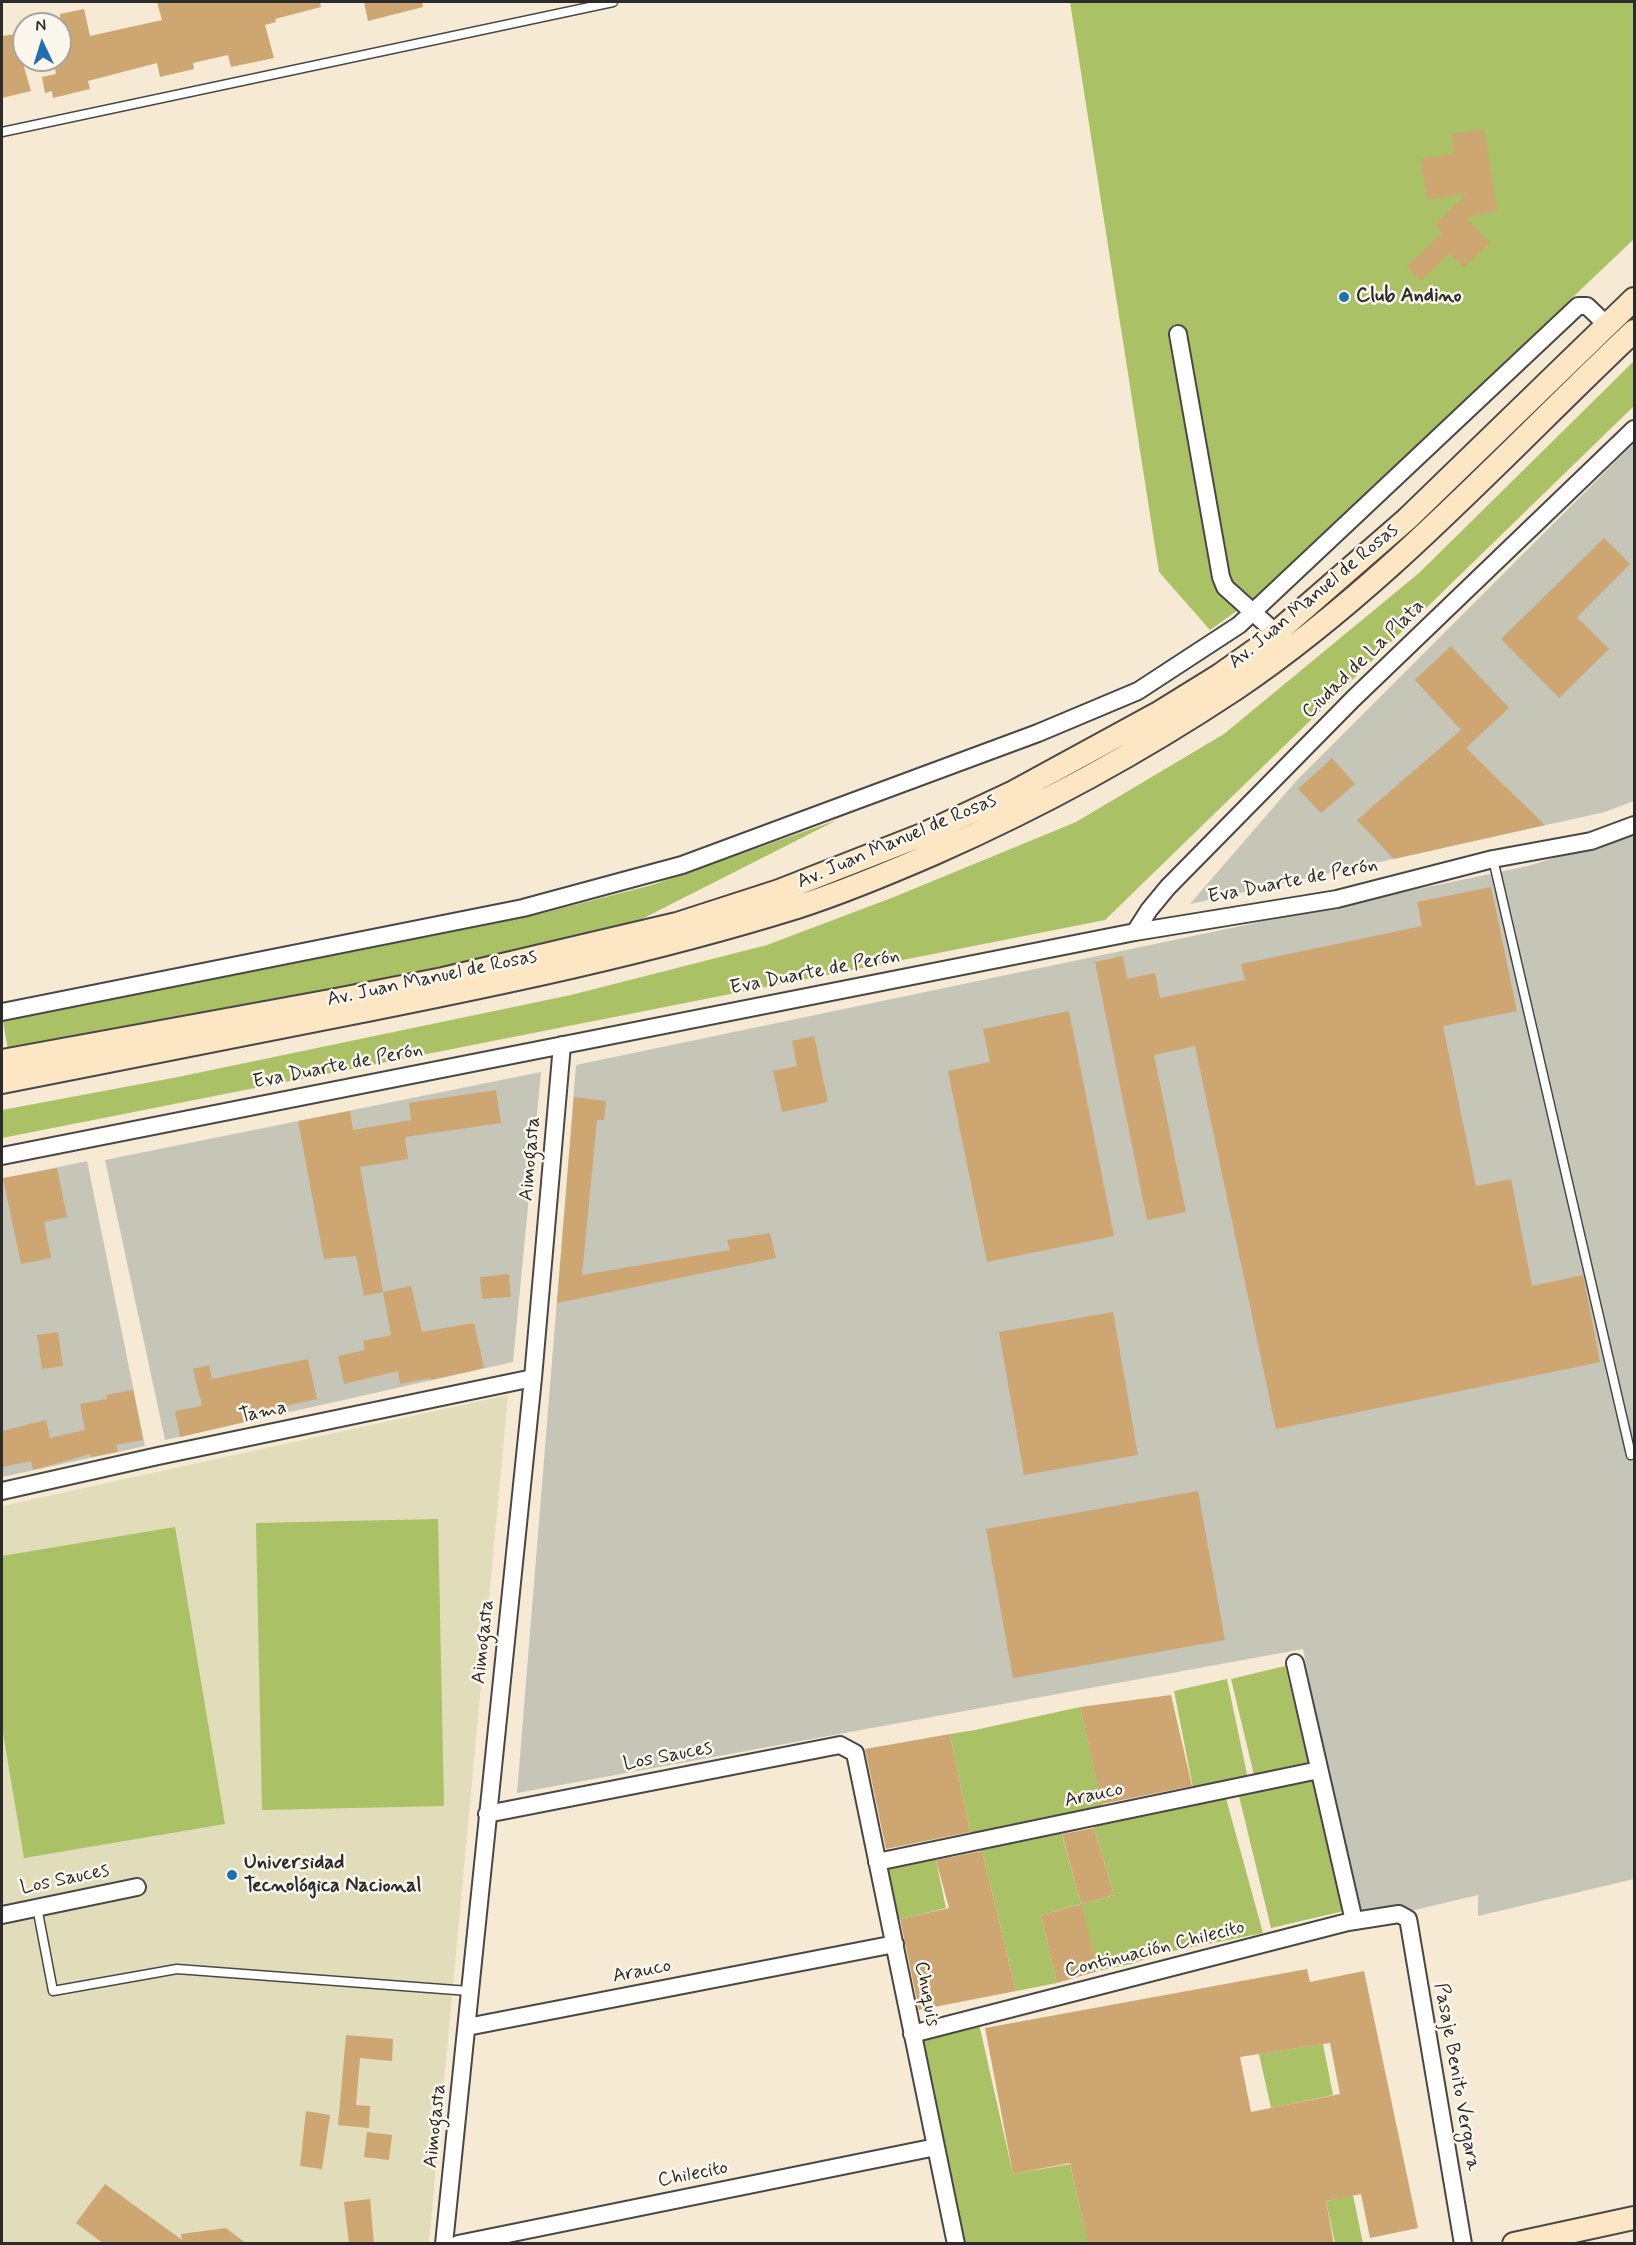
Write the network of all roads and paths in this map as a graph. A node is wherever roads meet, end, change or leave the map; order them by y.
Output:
1 (613, 2) edge
2 (2, 132) edge
3 (1635, 298) edge
4 (1607, 325) junction
5 (1635, 331) edge
6 (1178, 334) dead end
7 (1635, 429) edge
8 (1252, 612) junction
9 (1276, 633) junction
10 (1635, 825) edge
11 (1493, 859) junction
12 (1135, 932) junction
13 (2, 1012) edge
14 (562, 1045) junction
15 (2, 1060) edge
16 (2, 1082) edge
17 (2, 1156) edge
18 (533, 1378) junction
19 (1631, 1455) dead end
20 (2, 1491) edge
21 (1295, 1663) dead end
22 (855, 1753) joint
23 (1319, 1770) junction
24 (487, 1814) junction
25 (877, 1862) junction
26 (137, 1887) dead end
27 (37, 1907) junction
28 (2, 1915) edge
29 (1408, 1919) joint
30 (1354, 1921) junction
31 (895, 1944) junction
32 (470, 1991) junction
33 (467, 2027) junction
34 (912, 2034) junction
35 (936, 2147) junction
36 (1635, 2218) edge
37 (444, 2244) edge
38 (458, 2244) edge
39 (956, 2244) edge
40 (1463, 2244) edge
41 (1514, 2244) edge

1 - 2 lane
3 - 4 main road, Av. Juan Manuel de Rosas
4 - 8 street
4 - 9 main road, Av. Juan Manuel de Rosas
5 - 16 main road, Av. Juan Manuel de Rosas
6 - 8 street
7 - 12 street, Ciudad de La Plata
8 - 9 street
8 - 13 street
9 - 15 main road, Av. Juan Manuel de Rosas
10 - 11 street, Eva Duarte de Perón
11 - 12 street, Eva Duarte de Perón
11 - 19 lane
12 - 14 street, Eva Duarte de Perón
14 - 17 street, Eva Duarte de Perón
14 - 18 street, Aimogasta
18 - 20 street, Tama
18 - 24 street, Aimogasta
21 - 23 street
22 - 24 street, Los Sauces
22 - 25 street, Chuquis
23 - 25 street, Arauco
23 - 30 street
24 - 32 street, Aimogasta
25 - 31 street, Chuquis
26 - 27 street, Los Sauces
27 - 28 street, Los Sauces
27 - 32 lane
29 - 30 street, Continuación Chilecito
29 - 40 street, Pasaje Benito Vergara
30 - 34 street, Continuación Chilecito
31 - 33 street, Arauco
31 - 34 street, Chuquis
32 - 33 street, Aimogasta
33 - 37 street, Aimogasta
34 - 35 street, Chuquis
35 - 38 street, Chilecito
35 - 39 street, Chuquis
36 - 41 main road

